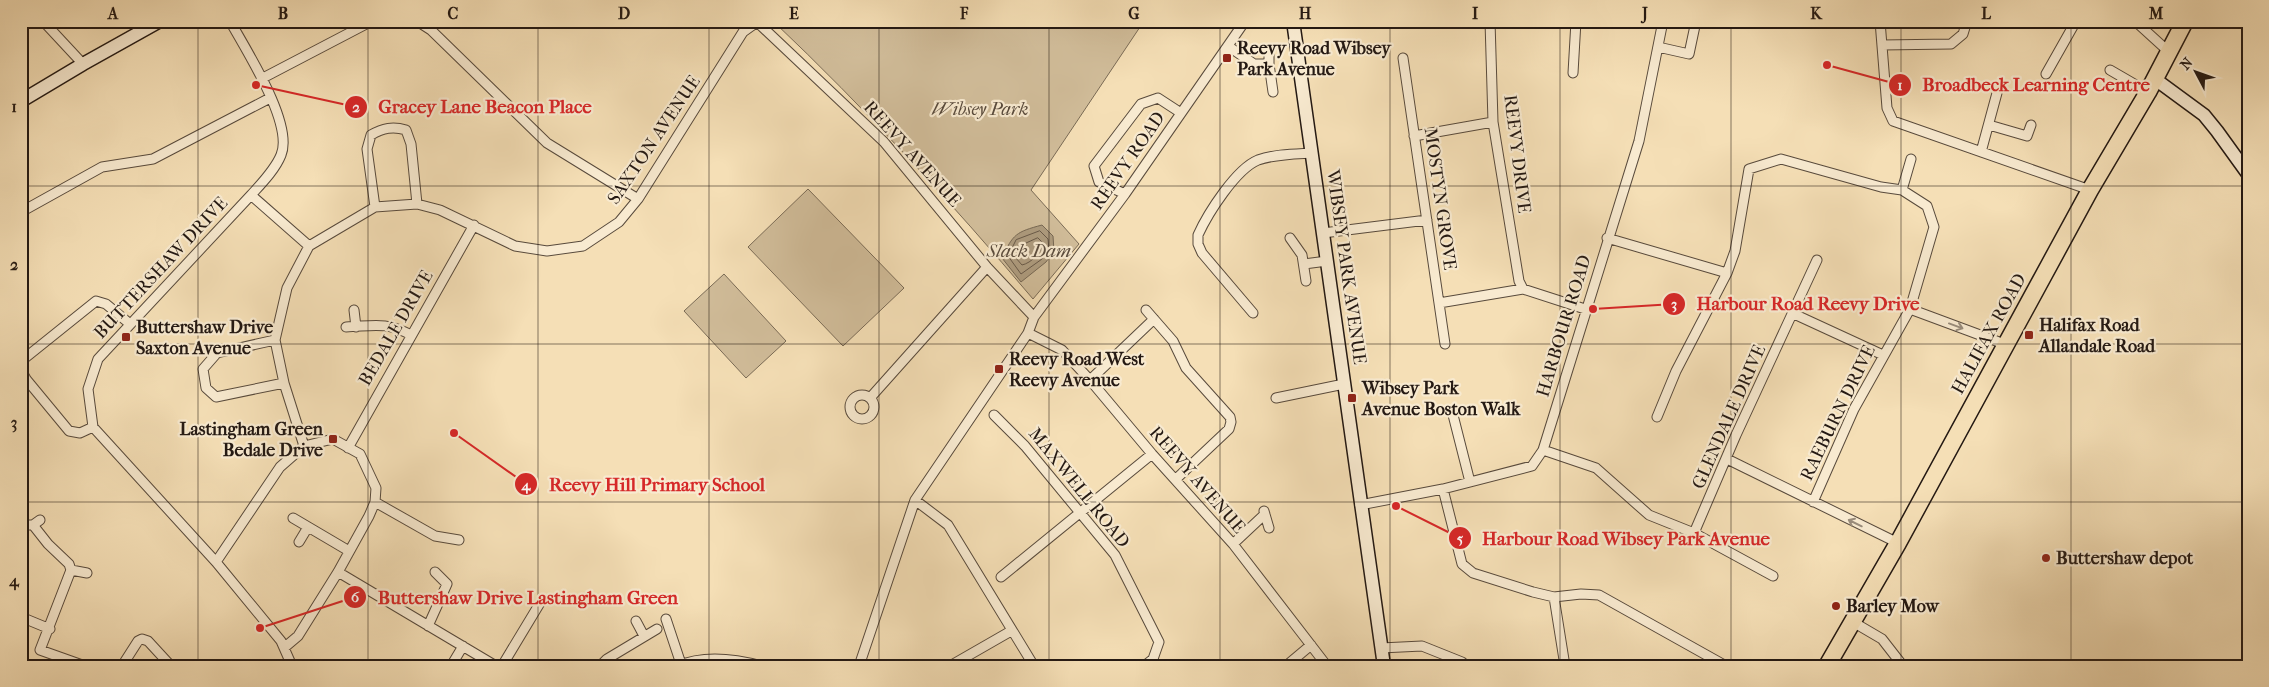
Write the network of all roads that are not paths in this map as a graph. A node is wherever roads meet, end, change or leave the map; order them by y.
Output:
1 (43, 21) edge
2 (160, 21) edge
3 (230, 21) edge
4 (372, 21) edge
5 (417, 21) edge
6 (1245, 21) edge
7 (1293, 21) edge
8 (1490, 21) edge
9 (1576, 21) edge
10 (1663, 21) edge
11 (1696, 21) edge
12 (1880, 21) edge
13 (1966, 21) edge
14 (2076, 21) edge
15 (2135, 21) edge
16 (2186, 21) edge
17 (756, 22) edge
18 (1882, 45) junction
19 (1228, 46) junction
20 (1658, 47) junction
21 (1269, 50) dead end
22 (2169, 52) junction
23 (1403, 58) dead end
24 (83, 64) junction
25 (1269, 64) junction
26 (2110, 70) dead end
27 (1573, 73) dead end
28 (2046, 74) dead end
29 (261, 79) junction
30 (2152, 86) junction
31 (1273, 92) dead end
32 (1997, 93) dead end
33 (270, 98) junction
34 (21, 101) edge
35 (1181, 113) junction
36 (1493, 122) junction
37 (1989, 125) junction
38 (2031, 125) dead end
39 (1414, 136) junction
40 (1981, 152) junction
41 (1312, 153) junction
42 (1911, 159) dead end
43 (2248, 174) edge
44 (1902, 190) junction
45 (2090, 190) junction
46 (1125, 194) junction
47 (251, 195) junction
48 (638, 199) junction
49 (417, 204) junction
50 (375, 207) junction
51 (21, 212) edge
52 (1427, 220) junction
53 (474, 226) junction
54 (1324, 233) junction
55 (1290, 238) dead end
56 (1607, 238) junction
57 (309, 246) junction
58 (1817, 260) dead end
59 (1327, 261) junction
60 (1304, 264) junction
61 (987, 266) junction
62 (1727, 273) junction
63 (1306, 282) dead end
64 (1523, 288) junction
65 (1439, 303) junction
66 (1585, 309) junction
67 (354, 310) dead end
68 (1146, 310) dead end
69 (1910, 310) junction
70 (1253, 313) dead end
71 (1794, 314) junction
72 (1034, 317) junction
73 (1154, 319) junction
74 (130, 324) junction
75 (346, 327) dead end
76 (356, 327) junction
77 (1028, 332) junction
78 (411, 335) junction
79 (275, 340) junction
80 (1445, 344) dead end
81 (2007, 345) junction
82 (1883, 355) junction
83 (21, 365) edge
84 (21, 370) edge
85 (1090, 380) junction
86 (284, 383) junction
87 (1344, 384) junction
88 (870, 398) dead end
89 (1276, 398) dead end
90 (1452, 411) dead end
91 (994, 415) dead end
92 (1657, 417) dead end
93 (93, 427) junction
94 (304, 446) junction
95 (348, 448) junction
96 (1543, 450) junction
97 (1152, 454) junction
98 (1727, 459) junction
99 (1176, 479) junction
100 (1470, 482) junction
101 (1443, 489) junction
102 (916, 500) junction
103 (375, 502) junction
104 (1813, 502) junction
105 (1360, 505) junction
106 (1082, 513) junction
107 (293, 518) dead end
108 (22, 525) edge
109 (308, 527) junction
110 (1268, 528) dead end
111 (1694, 533) junction
112 (459, 540) dead end
113 (298, 542) dead end
114 (1898, 543) junction
115 (1233, 544) junction
116 (349, 551) junction
117 (216, 562) junction
118 (71, 570) junction
119 (338, 572) junction
120 (435, 572) dead end
121 (87, 573) dead end
122 (1773, 576) dead end
123 (1001, 577) dead end
124 (1554, 596) junction
125 (540, 603) dead end
126 (21, 617) edge
127 (666, 619) dead end
128 (636, 621) dead end
129 (1853, 622) junction
130 (428, 626) junction
131 (50, 629) junction
132 (656, 629) dead end
133 (1011, 631) junction
134 (644, 636) junction
135 (1311, 644) junction
136 (463, 646) junction
137 (285, 647) junction
138 (1381, 648) junction
139 (1715, 663) edge
140 (680, 665) edge
141 (86, 666) edge
142 (122, 666) edge
143 (171, 666) edge
144 (292, 666) edge
145 (451, 666) edge
146 (496, 666) edge
147 (502, 666) edge
148 (600, 666) edge
149 (762, 666) edge
150 (859, 666) edge
151 (950, 666) edge
152 (1034, 666) edge
153 (1144, 666) edge
154 (1286, 666) edge
155 (1327, 666) edge
156 (1384, 666) edge
157 (1460, 666) edge
158 (1565, 666) edge
159 (1726, 666) edge
160 (1827, 666) edge
161 (1903, 666) edge

1 - 24 street
2 - 24 street
3 - 29 street, BUTTERSHAW DRIVE
4 - 29 street
5 - 48 street
6 - 19 street, REEVY ROAD
7 - 41 street, WIBSEY PARK AVENUE
8 - 36 street, REEVY DRIVE
9 - 27 street
10 - 20 street, HARBOUR ROAD
11 - 20 street
12 - 18 street
13 - 18 street
14 - 28 street
15 - 22 street
16 - 22 highway, HALIFAX ROAD
17 - 48 street, SAXTON AVENUE
17 - 61 street, REEVY AVENUE
18 - 40 street
19 - 25 street
19 - 35 street, REEVY ROAD
20 - 56 street, HARBOUR ROAD
21 - 25 street
22 - 30 highway, HALIFAX ROAD
23 - 39 street, MOSTYN GROVE
24 - 34 street
25 - 31 street
26 - 30 street
29 - 33 street, BUTTERSHAW DRIVE
30 - 43 street
30 - 45 highway, HALIFAX ROAD
32 - 37 street
33 - 47 street, BUTTERSHAW DRIVE
33 - 51 street
35 - 46 street, REEVY ROAD
35 - 46 street
36 - 39 street
36 - 64 street, REEVY DRIVE
37 - 38 street
37 - 40 street
39 - 52 street, MOSTYN GROVE
40 - 45 street
41 - 54 street, WIBSEY PARK AVENUE
41 - 70 street
42 - 44 street
44 - 62 street, RAEBURN DRIVE
44 - 69 street, RAEBURN DRIVE
45 - 81 highway, HALIFAX ROAD
46 - 72 street, REEVY ROAD
47 - 57 street
47 - 74 street, BUTTERSHAW DRIVE
48 - 53 street, SAXTON AVENUE
49 - 50 street, SAXTON AVENUE
49 - 50 street
49 - 53 street, SAXTON AVENUE
50 - 57 street, SAXTON AVENUE
52 - 54 street
52 - 65 street, MOSTYN GROVE
53 - 78 street, BEDALE DRIVE
54 - 59 street, WIBSEY PARK AVENUE
55 - 60 street
56 - 62 street
56 - 66 street, HARBOUR ROAD
57 - 79 street
58 - 71 street, GLENDALE DRIVE
59 - 60 street
59 - 87 street, WIBSEY PARK AVENUE
60 - 63 street
61 - 72 street, REEVY AVENUE
61 - 88 street
62 - 92 street
64 - 65 street
64 - 66 street
65 - 80 street, MOSTYN GROVE
66 - 96 street, HARBOUR ROAD
67 - 76 street
68 - 73 street
69 -> 81 street
69 - 82 street, RAEBURN DRIVE
71 - 82 street
71 - 98 street, GLENDALE DRIVE
72 - 77 street, REEVY ROAD
73 - 85 street
73 - 99 street
74 - 83 street
74 - 93 street, BUTTERSHAW DRIVE
75 - 76 street
76 - 78 street
77 - 85 street, REEVY AVENUE
77 - 102 street, REEVY ROAD
78 - 95 street, BEDALE DRIVE
79 - 86 street
79 - 86 street
81 - 114 highway, HALIFAX ROAD
82 - 104 street, RAEBURN DRIVE
84 - 93 street
85 - 97 street, REEVY AVENUE
86 - 94 street
87 - 89 street
87 - 105 street, WIBSEY PARK AVENUE
90 - 100 street
91 - 106 street, MAXWELL ROAD
93 - 117 street
94 - 95 street
94 - 117 street
95 - 103 street
96 - 100 street, HARBOUR ROAD
96 - 111 street
97 - 99 street, REEVY AVENUE
97 - 106 street
98 - 104 street
98 - 111 street, GLENDALE DRIVE
99 - 115 street, REEVY AVENUE
100 - 101 street, HARBOUR ROAD
101 - 105 street, HARBOUR ROAD
101 - 124 street
102 - 133 street
102 - 150 street, REEVY ROAD
103 - 112 street
103 - 116 street
114 -> 104 street
105 - 138 street, WIBSEY PARK AVENUE
106 - 123 street
106 - 153 street, MAXWELL ROAD
107 - 109 street
108 - 118 street
109 - 113 street
109 - 116 street
110 - 115 street
111 - 122 street
114 - 129 highway, HALIFAX ROAD
115 - 135 street, REEVY AVENUE
116 - 119 street
117 - 137 street
118 - 121 street
118 - 131 street
119 - 130 street
119 - 137 street
120 - 130 street
124 - 139 street
124 - 158 street
125 - 147 street
126 - 131 street
127 - 140 street
128 - 134 street
129 - 160 highway, HALIFAX ROAD
129 - 161 street
130 - 136 street
131 - 141 street
132 - 134 street
133 - 151 street
133 - 152 street
134 - 148 street
135 - 154 street
135 - 155 street, REEVY AVENUE
136 - 145 street
136 - 146 street
137 - 144 street
138 - 156 street, WIBSEY PARK AVENUE
138 - 157 street
139 - 159 street
140 - 149 street
142 - 143 street

